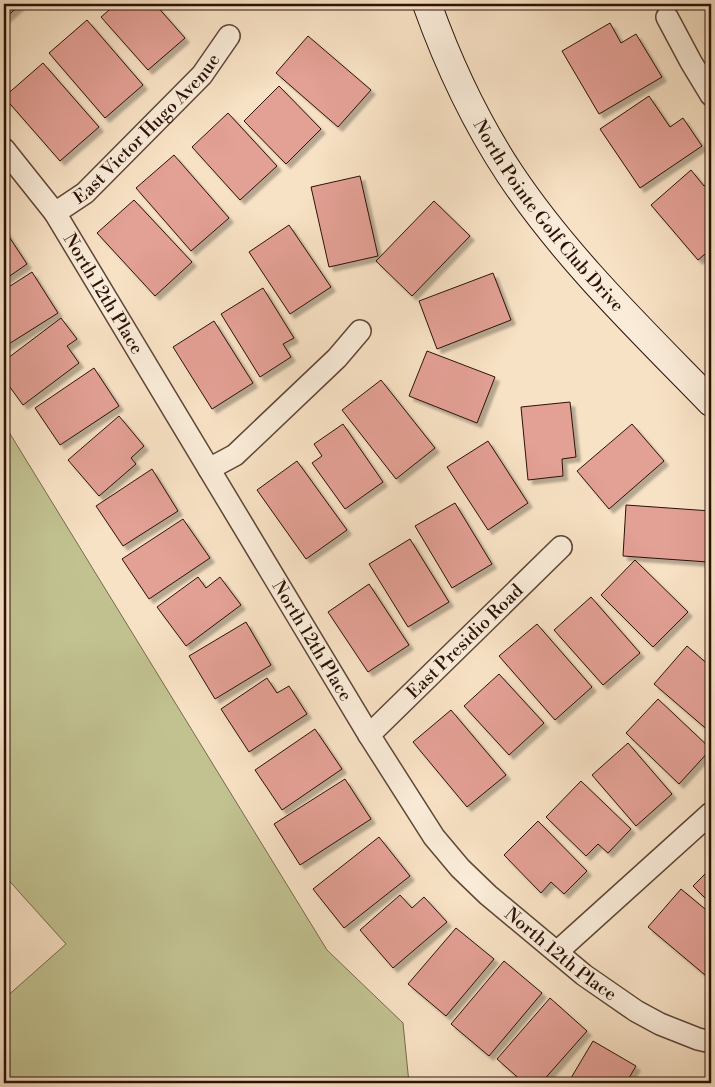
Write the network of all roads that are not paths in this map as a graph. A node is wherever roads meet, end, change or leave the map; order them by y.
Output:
1 (426, 4) edge
2 (667, 17) dead end
3 (229, 36) dead end
4 (711, 95) edge
5 (4, 149) edge
6 (54, 213) junction
7 (360, 331) dead end
8 (711, 402) edge
9 (209, 469) junction
10 (561, 547) dead end
11 (369, 735) junction
12 (711, 813) edge
13 (556, 952) junction
14 (711, 1042) edge

1 - 8 street, North Pointe Golf Club Drive
2 - 4 street
3 - 6 street, East Victor Hugo Avenue
5 - 6 street, North 12th Place
6 - 9 street, North 12th Place
7 - 9 street
9 - 11 street, North 12th Place
10 - 11 street, East Presidio Road
11 - 13 street, North 12th Place
12 - 13 street
13 - 14 street, North 12th Place

